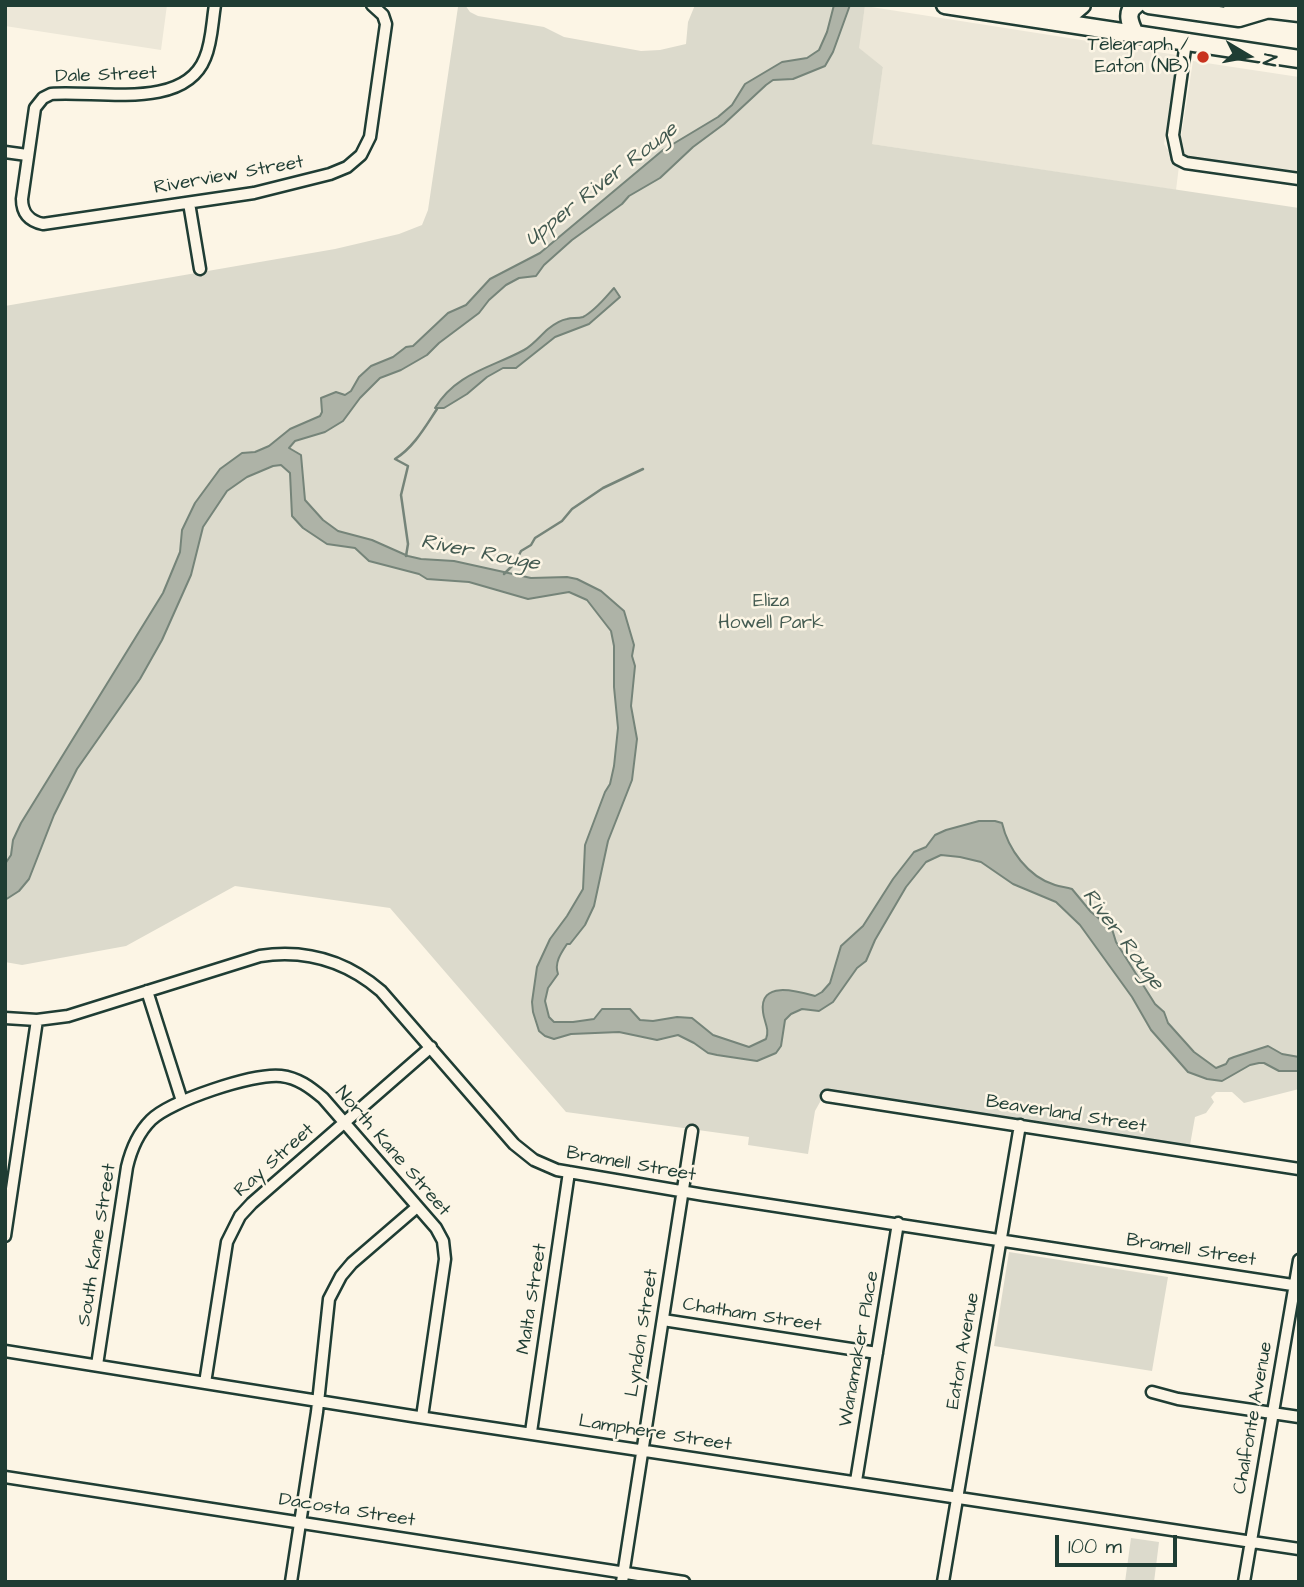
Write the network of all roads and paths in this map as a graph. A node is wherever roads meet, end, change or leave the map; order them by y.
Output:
1 (215, 5) edge
2 (372, 5) edge
3 (945, 5) edge
4 (1014, 5) edge
5 (1082, 5) edge
6 (1136, 5) edge
7 (1149, 5) edge
8 (1232, 5) edge
9 (969, 7) edge
10 (1269, 9) junction
11 (1299, 13) edge
12 (1135, 34) junction
13 (1186, 42) junction
14 (1299, 59) edge
15 (5, 152) edge
16 (27, 155) junction
17 (1299, 179) edge
18 (189, 203) junction
19 (200, 269) dead end
20 (147, 991) junction
21 (5, 1018) edge
22 (37, 1020) junction
23 (431, 1047) junction
24 (827, 1096) dead end
25 (182, 1101) junction
26 (345, 1123) junction
27 (1020, 1125) junction
28 (692, 1131) dead end
29 (1299, 1170) edge
30 (569, 1172) junction
31 (683, 1191) junction
32 (417, 1207) junction
33 (898, 1223) junction
34 (5, 1236) edge
35 (1001, 1239) junction
36 (1299, 1260) edge
37 (1297, 1285) edge
38 (663, 1320) junction
39 (5, 1351) edge
40 (877, 1353) junction
41 (97, 1365) junction
42 (205, 1383) junction
43 (1152, 1392) dead end
44 (318, 1401) junction
45 (1273, 1413) junction
46 (422, 1417) junction
47 (1299, 1417) edge
48 (531, 1432) junction
49 (643, 1451) junction
50 (5, 1477) edge
51 (856, 1481) junction
52 (958, 1497) junction
53 (300, 1522) junction
54 (1251, 1542) junction
55 (1299, 1549) edge
56 (623, 1577) edge
57 (291, 1582) edge
58 (684, 1582) edge
59 (943, 1582) edge
60 (1244, 1582) edge

1 - 16 street, Dale Street
2 - 18 street, Riverview Street
3 - 9 main road
4 - 5 main road
6 - 12 main road
7 - 10 main road
8 - 10 main road
9 - 12 main road
10 - 11 main road
12 - 13 main road
13 - 14 main road
13 - 17 street
15 - 16 street
16 - 18 street, Riverview Street
18 - 19 street
20 - 22 street, Bramell Street
20 - 23 street, Bramell Street
20 - 25 street
21 - 22 street, Bramell Street
22 - 34 street
23 - 26 street, Ray Street
23 - 30 street, Bramell Street
24 - 27 street, Beaverland Street
25 - 26 street, North Kane Street
25 - 41 street, South Kane Street
26 - 32 street, North Kane Street
26 - 42 street, Ray Street
27 - 29 street, Beaverland Street
27 - 35 street, Eaton Avenue
28 - 31 street, Lyndon Street
30 - 31 street, Bramell Street
30 - 48 street, Malta Street
31 - 33 street, Bramell Street
31 - 38 street, Lyndon Street
32 - 44 street
32 - 46 street, North Kane Street
33 - 35 street, Bramell Street
33 - 40 street, Wanamaker Place
35 - 37 street, Bramell Street
35 - 52 street, Eaton Avenue
36 - 37 street, Chalfonte Avenue
37 - 45 street, Chalfonte Avenue
38 - 40 street, Chatham Street
38 - 49 street, Lyndon Street
39 - 41 street, Lamphere Street
40 - 51 street, Wanamaker Place
41 - 42 street, Lamphere Street
42 - 44 street, Lamphere Street
43 - 45 street
44 - 46 street, Lamphere Street
44 - 53 street
45 - 47 street
45 - 54 street, Chalfonte Avenue
46 - 48 street, Lamphere Street
48 - 49 street, Lamphere Street
49 - 51 street, Lamphere Street
49 - 56 street, Lyndon Street
50 - 53 street, Dacosta Street
51 - 52 street, Lamphere Street
52 - 54 street, Lamphere Street
52 - 59 street, Eaton Avenue
53 - 56 street, Dacosta Street
53 - 57 street
54 - 55 street, Lamphere Street
54 - 60 street, Chalfonte Avenue
56 - 58 street, Dacosta Street

